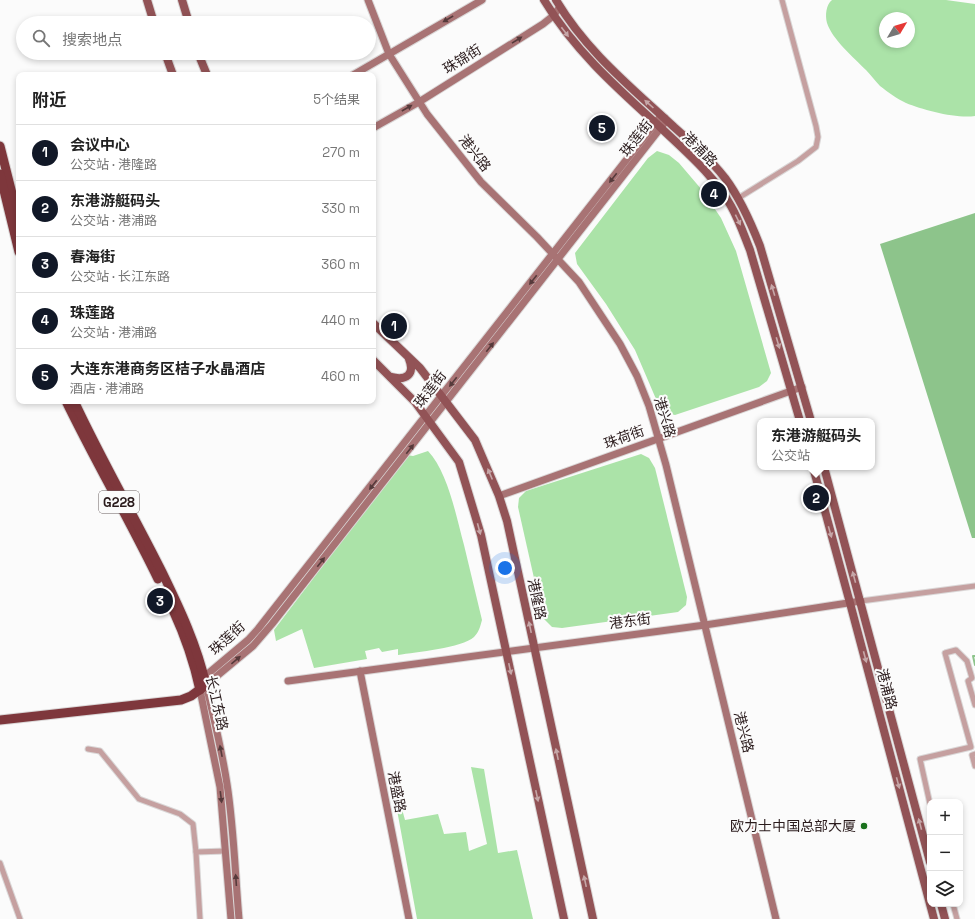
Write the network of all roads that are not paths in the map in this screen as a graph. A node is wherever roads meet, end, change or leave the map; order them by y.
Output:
1 (147, 0) edge
2 (182, 0) edge
3 (368, 0) edge
4 (482, 0) edge
5 (544, 0) edge
6 (782, 0) edge
7 (558, 3) edge
8 (152, 16) edge
9 (187, 16) edge
10 (374, 16) edge
11 (553, 16) junction
12 (376, 21) edge
13 (389, 54) junction
14 (168, 60) edge
15 (201, 60) edge
16 (172, 72) edge
17 (206, 72) edge
18 (358, 72) edge
19 (418, 102) junction
20 (665, 118) junction
21 (376, 126) edge
22 (658, 126) junction
23 (0, 146) edge
24 (0, 174) edge
25 (737, 199) junction
26 (16, 209) edge
27 (16, 240) edge
28 (556, 257) junction
29 (376, 326) edge
30 (409, 358) junction
31 (376, 363) edge
32 (391, 377) junction
33 (802, 388) junction
34 (791, 391) junction
35 (444, 399) junction
36 (68, 404) edge
37 (75, 404) edge
38 (799, 418) edge
39 (811, 418) edge
40 (428, 420) junction
41 (658, 438) junction
42 (813, 470) edge
43 (825, 470) edge
44 (499, 496) junction
45 (975, 586) edge
46 (861, 602) junction
47 (850, 603) junction
48 (705, 625) junction
49 (534, 647) junction
50 (506, 651) junction
51 (360, 671) junction
52 (288, 681) dead end
53 (203, 684) junction
54 (975, 705) edge
55 (0, 720) edge
56 (88, 749) dead end
57 (975, 754) edge
58 (975, 766) edge
59 (929, 799) edge
60 (226, 851) junction
61 (927, 851) edge
62 (196, 852) junction
63 (0, 863) edge
64 (942, 907) edge
65 (954, 907) edge
66 (20, 919) edge
67 (200, 919) edge
68 (232, 919) edge
69 (239, 919) edge
70 (409, 919) edge
71 (564, 919) edge
72 (593, 919) edge
73 (776, 919) edge
74 (934, 919) edge
75 (945, 919) edge
76 (957, 919) edge

1 - 8 main road
2 - 9 main road
3 - 10 main road, 港兴路
4 -> 13 main road
5 - 11 main road, 港浦路
6 - 25 street
7 - 11 main road, 珠锦街
20 -> 7 main road, 港浦路
19 -> 11 main road, 珠锦街
11 -> 22 main road, 港浦路
12 - 13 main road, 港兴路
13 - 18 main road
13 - 19 main road, 港兴路
14 - 16 main road
15 - 17 main road
21 -> 19 main road, 珠锦街
19 - 28 main road, 港兴路
20 - 22 main road, 珠莲街
20 - 25 main road, 港浦路
22 - 28 main road, 珠莲街
22 -> 34 main road, 港浦路
23 - 26 highway
24 - 27 highway
33 -> 25 main road, 港浦路
28 - 35 main road, 珠莲街
28 - 41 main road, 港兴路
29 - 30 main road, 港隆路
30 - 32 main road
30 - 35 main road, 港隆路
31 - 32 main road
32 - 40 main road
33 - 34 main road, 珠荷街
33 - 39 main road, 港浦路
34 - 38 main road, 港浦路
34 - 41 main road, 珠荷街
35 - 40 main road, 珠莲街
44 -> 35 main road, 港隆路
36 - 53 highway, 长江东路 / G228
37 - 53 highway, 长江东路 / G228
40 -> 50 main road
40 - 53 main road, 珠莲街
41 - 44 main road, 珠荷街
41 - 48 main road, 港兴路
42 -> 47 main road, 港浦路
46 -> 43 main road, 港浦路
49 -> 44 main road, 港隆路
45 - 46 street, 港东街
46 - 47 main road, 港东街
61 -> 46 main road, 港浦路
47 - 48 main road, 港东街
47 -> 74 main road, 港浦路
48 - 49 main road, 港东街
48 - 73 main road, 港兴路
49 - 50 main road, 港东街
72 -> 49 main road, 港隆路
50 - 51 main road, 港东街
50 -> 71 main road
51 - 52 main road, 港东街
51 - 70 main road, 港盛路
53 - 55 highway
53 -> 60 main road, 长江东路
69 -> 53 main road, 长江东路
54 - 59 street
56 - 62 street
57 - 58 street
60 - 62 street
60 - 68 main road, 长江东路
62 - 67 street
63 - 66 street
64 - 75 main road
65 - 76 street

